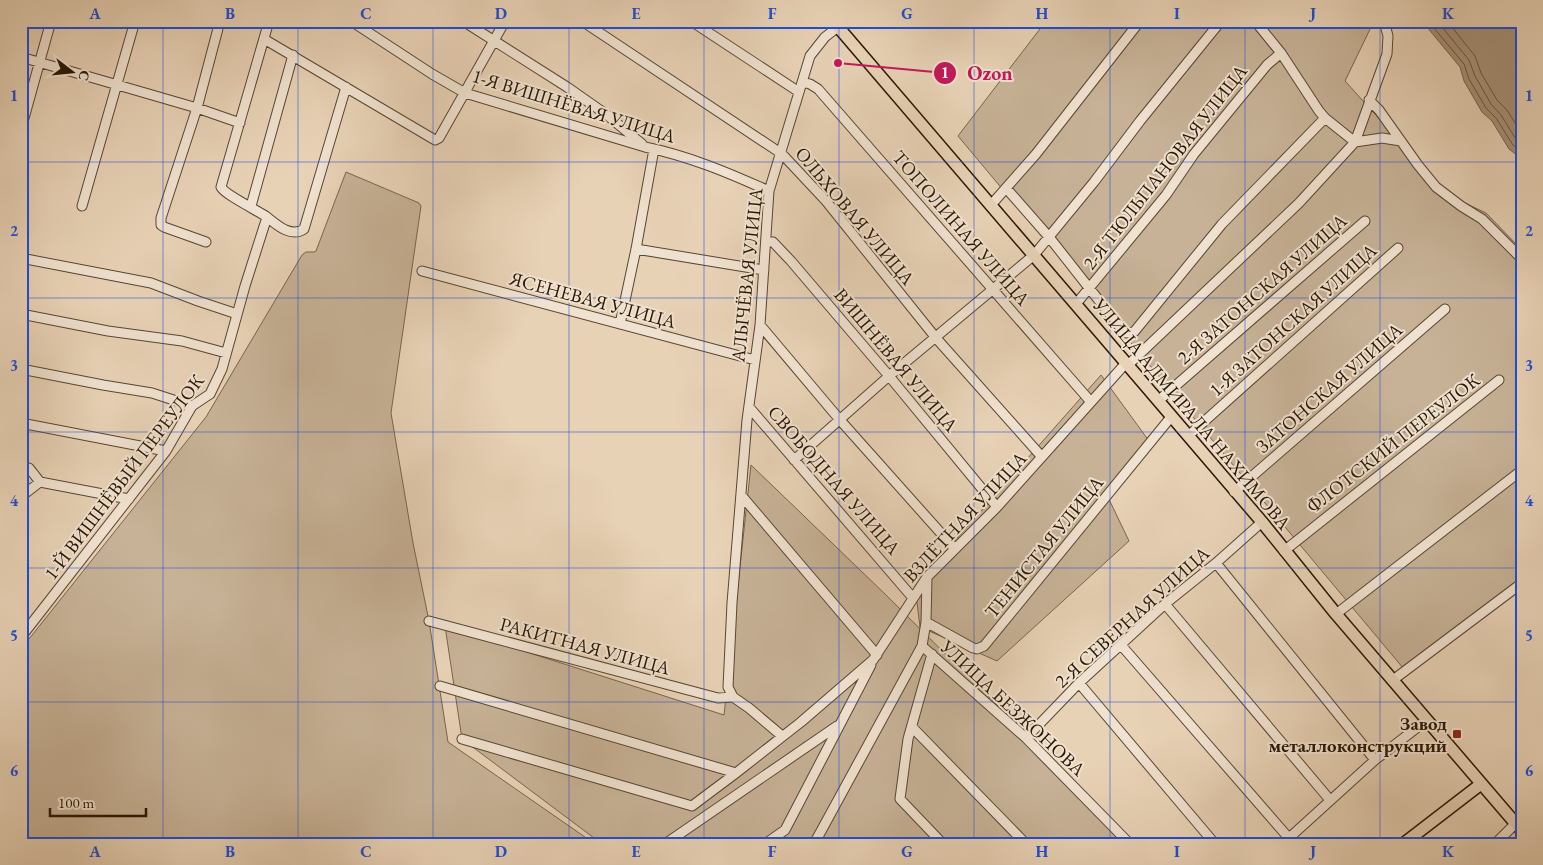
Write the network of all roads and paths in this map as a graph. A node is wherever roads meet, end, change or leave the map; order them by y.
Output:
1 (51, 21) edge
2 (135, 21) edge
3 (220, 21) edge
4 (269, 21) edge
5 (351, 21) edge
6 (463, 21) edge
7 (505, 21) edge
8 (582, 21) edge
9 (692, 21) edge
10 (1140, 21) edge
11 (1220, 21) edge
12 (1256, 21) edge
13 (1384, 21) edge
14 (835, 24) edge
15 (264, 39) junction
16 (493, 41) junction
17 (1281, 52) junction
18 (293, 55) junction
19 (21, 57) edge
20 (40, 62) junction
21 (802, 82) junction
22 (116, 85) junction
23 (346, 87) junction
24 (799, 92) junction
25 (465, 93) junction
26 (1369, 100) junction
27 (197, 108) junction
28 (1325, 118) junction
29 (240, 123) junction
30 (21, 129) edge
31 (1401, 141) junction
32 (1355, 142) junction
33 (649, 148) junction
34 (782, 154) junction
35 (1006, 188) junction
36 (769, 191) junction
37 (991, 205) junction
38 (82, 206) dead end
39 (251, 206) junction
40 (267, 217) junction
41 (1365, 221) dead end
42 (1049, 237) junction
43 (766, 241) junction
44 (206, 242) dead end
45 (1398, 248) dead end
46 (636, 249) junction
47 (1034, 255) junction
48 (21, 258) edge
49 (1522, 259) edge
50 (764, 270) junction
51 (422, 272) dead end
52 (1089, 289) junction
53 (993, 290) junction
54 (1076, 304) junction
55 (1445, 309) dead end
56 (21, 314) edge
57 (237, 314) junction
58 (620, 324) junction
59 (760, 325) junction
60 (936, 338) junction
61 (226, 353) junction
62 (755, 360) junction
63 (1127, 364) junction
64 (21, 369) edge
65 (889, 376) junction
66 (1499, 380) dead end
67 (1158, 401) junction
68 (1090, 402) junction
69 (192, 406) junction
70 (749, 407) junction
71 (1171, 417) junction
72 (840, 420) junction
73 (21, 423) edge
74 (1188, 436) junction
75 (166, 451) junction
76 (1042, 457) junction
77 (794, 460) junction
78 (21, 466) edge
79 (1522, 470) edge
80 (40, 482) junction
81 (1234, 492) junction
82 (21, 493) edge
83 (741, 496) junction
84 (129, 499) junction
85 (997, 507) junction
86 (1262, 522) junction
87 (955, 549) junction
88 (1284, 551) junction
89 (1216, 563) junction
90 (927, 577) junction
91 (1522, 583) edge
92 (913, 598) junction
93 (1165, 604) junction
94 (1336, 614) junction
95 (429, 621) dead end
96 (926, 622) junction
97 (21, 637) edge
98 (1121, 645) junction
99 (922, 646) junction
100 (932, 654) junction
101 (875, 658) junction
102 (1393, 680) junction
103 (1079, 684) junction
104 (440, 686) dead end
105 (733, 697) junction
106 (1427, 720) junction
107 (840, 724) junction
108 (912, 727) junction
109 (782, 736) junction
110 (1026, 738) junction
111 (462, 739) dead end
112 (1376, 760) junction
113 (736, 774) junction
114 (1480, 784) junction
115 (1330, 800) junction
116 (1518, 828) edge
117 (1292, 841) edge
118 (665, 844) edge
119 (765, 844) edge
120 (814, 844) edge
121 (943, 844) edge
122 (1026, 844) edge
123 (1130, 844) edge
124 (1215, 844) edge
125 (1403, 844) edge
126 (1495, 844) edge

1 - 20 street
2 - 22 street
3 - 27 street
4 - 15 street
5 - 25 street, 1-Я ВИШНЁВАЯ УЛИЦА
6 - 16 street
7 - 16 street
8 - 34 street, ОЛЬХОВАЯ УЛИЦА
9 - 24 street
10 - 35 street
11 - 42 street
12 - 17 street
13 - 26 street
14 - 21 street, АЛЫЧЁВАЯ УЛИЦА
14 - 37 main road, УЛИЦА АДМИРАЛА НАХИМОВА
15 - 18 street
15 - 29 street
16 - 25 street
16 - 33 street
17 - 28 street
17 - 52 street, 2-Я ТЮЛЬПАНОВАЯ УЛИЦА
18 - 23 street
18 - 39 street
19 - 20 street
20 - 22 street
20 - 30 street
21 - 24 street, АЛЫЧЁВАЯ УЛИЦА
21 - 53 street, ТОПОЛИНАЯ УЛИЦА
22 - 27 street
22 - 38 street
23 - 25 street
23 - 40 street
24 - 34 street, АЛЫЧЁВАЯ УЛИЦА
25 - 33 street, 1-Я ВИШНЁВАЯ УЛИЦА
26 - 31 street
26 - 32 street
27 - 29 street
27 - 44 street
28 - 32 street
28 - 52 street
29 - 39 street
31 - 32 street
31 - 49 street
32 - 63 street, ВЗЛЁТНАЯ УЛИЦА
33 - 36 street, 1-Я ВИШНЁВАЯ УЛИЦА
33 - 46 street
34 - 36 street, АЛЫЧЁВАЯ УЛИЦА
34 - 60 street, ОЛЬХОВАЯ УЛИЦА
35 - 37 street
35 - 42 street
36 - 43 street, АЛЫЧЁВАЯ УЛИЦА
37 - 47 main road, УЛИЦА АДМИРАЛА НАХИМОВА
39 - 40 street
40 - 57 street, 1-Й ВИШНЁВЫЙ ПЕРЕУЛОК
41 - 67 street, 2-Я ЗАТОНСКАЯ УЛИЦА
42 - 47 street
42 - 52 street
43 - 50 street, АЛЫЧЁВАЯ УЛИЦА
43 - 65 street, ВИШНЁВАЯ УЛИЦА
45 - 74 street, 1-Я ЗАТОНСКАЯ УЛИЦА
46 - 50 street
46 - 58 street
47 - 53 street
47 - 54 main road, УЛИЦА АДМИРАЛА НАХИМОВА
48 - 57 street
50 - 59 street, АЛЫЧЁВАЯ УЛИЦА
51 - 58 street, ЯСЕНЕВАЯ УЛИЦА
52 - 54 street, 2-Я ТЮЛЬПАНОВАЯ УЛИЦА
53 - 60 street
53 - 68 street, ТОПОЛИНАЯ УЛИЦА
54 - 63 main road, УЛИЦА АДМИРАЛА НАХИМОВА
55 - 81 street, ЗАТОНСКАЯ УЛИЦА
56 - 61 street
57 - 61 street, 1-Й ВИШНЁВЫЙ ПЕРЕУЛОК
58 - 62 street, ЯСЕНЕВАЯ УЛИЦА
59 - 62 street, АЛЫЧЁВАЯ УЛИЦА
59 - 72 street
60 - 65 street
60 - 76 street, ОЛЬХОВАЯ УЛИЦА
61 - 69 street, 1-Й ВИШНЁВЫЙ ПЕРЕУЛОК
62 - 70 street, АЛЫЧЁВАЯ УЛИЦА
63 - 67 main road, УЛИЦА АДМИРАЛА НАХИМОВА
63 - 68 street, ВЗЛЁТНАЯ УЛИЦА
64 - 69 street
65 - 72 street
65 - 85 street, ВИШНЁВАЯ УЛИЦА
66 - 88 street, ФЛОТСКИЙ ПЕРЕУЛОК
67 - 71 main road, УЛИЦА АДМИРАЛА НАХИМОВА
68 - 76 street, ВЗЛЁТНАЯ УЛИЦА
69 - 75 street, 1-Й ВИШНЁВЫЙ ПЕРЕУЛОК
70 - 77 street, СВОБОДНАЯ УЛИЦА
70 - 83 street, АЛЫЧЁВАЯ УЛИЦА
71 - 74 main road, УЛИЦА АДМИРАЛА НАХИМОВА
71 - 96 street, ТЕНИСТАЯ УЛИЦА
72 - 77 street
72 - 87 street
73 - 75 street
74 - 81 main road, УЛИЦА АДМИРАЛА НАХИМОВА
75 - 84 street, 1-Й ВИШНЁВЫЙ ПЕРЕУЛОК
76 - 85 street, ВЗЛЁТНАЯ УЛИЦА
77 - 92 street, СВОБОДНАЯ УЛИЦА
78 - 80 street
79 - 94 street
80 - 82 street
80 - 84 street
81 - 86 main road, УЛИЦА АДМИРАЛА НАХИМОВА
83 - 101 street
83 - 105 street, АЛЫЧЁВАЯ УЛИЦА
84 - 97 street, 1-Й ВИШНЁВЫЙ ПЕРЕУЛОК
85 - 87 street, ВЗЛЁТНАЯ УЛИЦА
86 - 88 main road, УЛИЦА АДМИРАЛА НАХИМОВА
86 - 89 street, 2-Я СЕВЕРНАЯ УЛИЦА
87 - 90 street, ВЗЛЁТНАЯ УЛИЦА
88 - 94 main road, УЛИЦА АДМИРАЛА НАХИМОВА
89 - 93 street, 2-Я СЕВЕРНАЯ УЛИЦА
89 - 112 street
90 - 92 street, ВЗЛЁТНАЯ УЛИЦА
90 - 96 street, УЛИЦА БЕЗЖОНОВА
91 - 102 street
92 - 101 street, ВЗЛЁТНАЯ УЛИЦА
93 - 98 street, 2-Я СЕВЕРНАЯ УЛИЦА
93 - 115 street
94 - 102 main road, УЛИЦА АДМИРАЛА НАХИМОВА
95 - 105 street, РАКИТНАЯ УЛИЦА
96 - 99 street, УЛИЦА БЕЗЖОНОВА
98 - 103 street, 2-Я СЕВЕРНАЯ УЛИЦА
98 - 117 street
99 - 100 street, УЛИЦА БЕЗЖОНОВА
99 - 120 street
100 - 108 street
100 - 110 street, УЛИЦА БЕЗЖОНОВА
101 - 107 street
101 - 109 street, ВЗЛЁТНАЯ УЛИЦА
102 - 106 main road, УЛИЦА АДМИРАЛА НАХИМОВА
103 - 110 street, 2-Я СЕВЕРНАЯ УЛИЦА
103 - 124 street
104 - 113 street
105 - 109 street
106 - 112 street
106 - 114 main road, УЛИЦА АДМИРАЛА НАХИМОВА
107 - 118 street
107 - 119 street
108 - 121 street
108 - 122 street
109 - 113 street, ВЗЛЁТНАЯ УЛИЦА
110 - 123 street, УЛИЦА БЕЗЖОНОВА
111 - 113 street, ВЗЛЁТНАЯ УЛИЦА
112 - 115 street
114 - 116 main road, УЛИЦА АДМИРАЛА НАХИМОВА
114 - 125 main road
115 - 117 street
116 - 126 street

